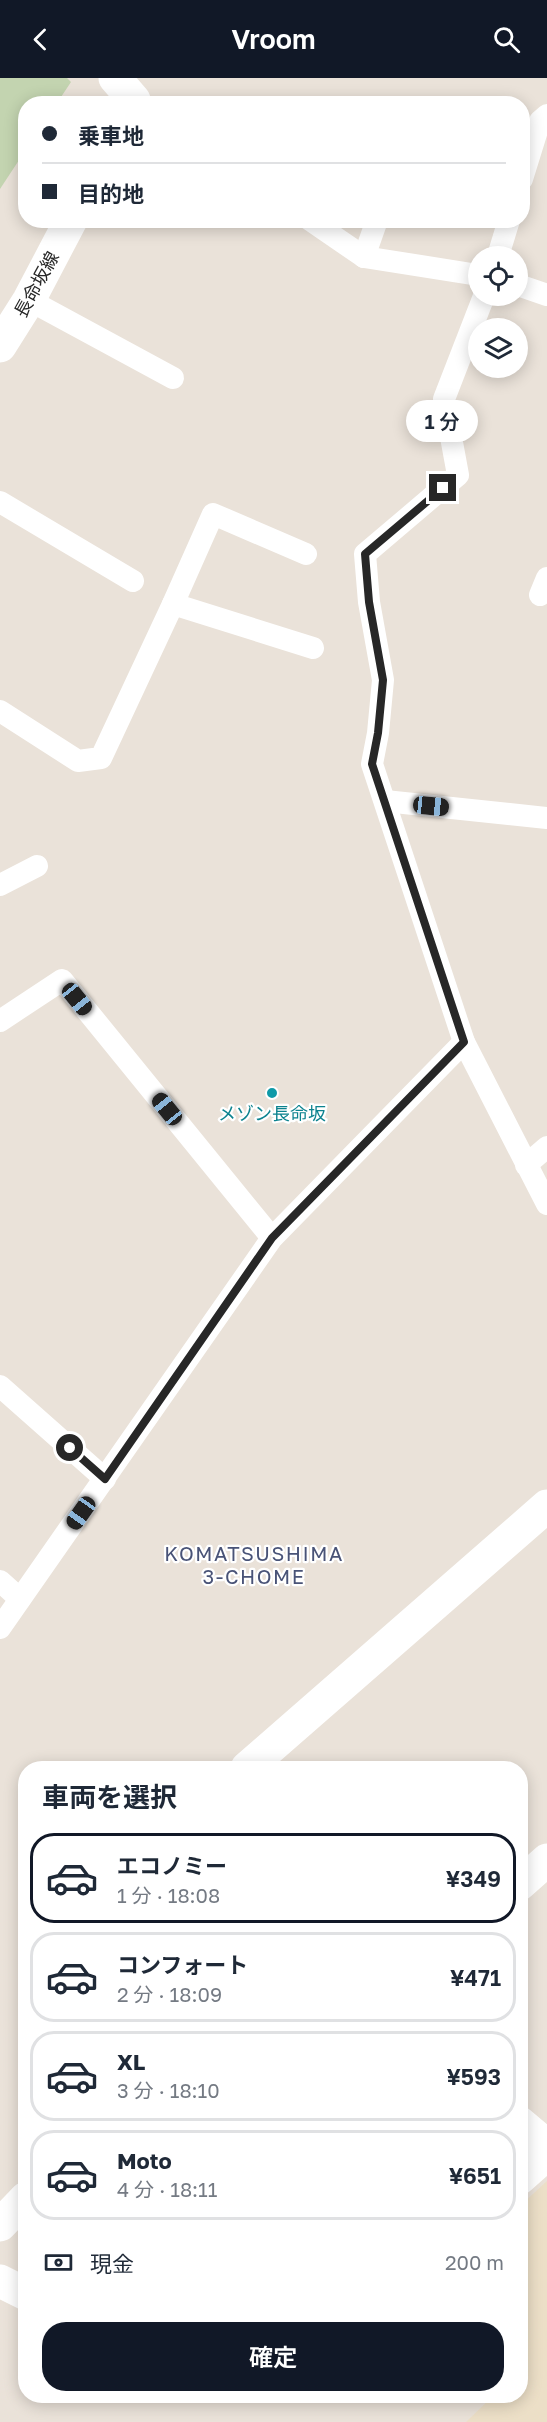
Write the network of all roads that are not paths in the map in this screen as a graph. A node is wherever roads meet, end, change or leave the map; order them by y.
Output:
1 (547, 115) edge
2 (530, 153) edge
3 (67, 228) edge
4 (322, 228) edge
5 (374, 228) edge
6 (507, 228) edge
7 (501, 246) edge
8 (364, 257) junction
9 (468, 273) edge
10 (528, 288) edge
11 (547, 295) edge
12 (29, 300) junction
13 (480, 306) edge
14 (0, 346) edge
15 (172, 378) dead end
16 (0, 502) edge
17 (306, 554) dead end
18 (133, 581) dead end
19 (173, 604) junction
20 (313, 648) dead end
21 (0, 711) edge
22 (385, 801) junction
23 (547, 818) edge
24 (37, 866) dead end
25 (0, 885) edge
26 (0, 1021) edge
27 (464, 1042) junction
28 (547, 1147) edge
29 (526, 1165) junction
30 (547, 1204) edge
31 (272, 1238) junction
32 (0, 1386) edge
33 (105, 1479) junction
34 (547, 1506) edge
35 (0, 1581) edge
36 (20, 1599) junction
37 (0, 1628) edge
38 (256, 1761) edge
39 (547, 1860) edge
40 (528, 1877) edge
41 (528, 2130) edge
42 (547, 2146) edge
43 (547, 2154) edge
44 (528, 2171) edge
45 (18, 2206) edge
46 (0, 2225) edge
47 (0, 2281) edge
48 (18, 2290) edge

1 - 2 lane
3 - 12 street, 長命坂線
4 - 8 lane
5 - 8 lane
6 - 7 lane
8 - 9 lane
10 - 11 lane
12 - 14 street, 長命坂線
12 - 15 lane
13 - 22 lane
16 - 18 lane
17 - 19 lane
19 - 20 lane
19 - 21 lane
22 - 23 lane
22 - 27 lane
24 - 25 lane
26 - 31 lane
27 - 29 lane
27 - 31 lane
28 - 29 lane
29 - 30 lane
31 - 33 lane
32 - 33 lane
33 - 36 lane
34 - 38 street
35 - 36 lane
36 - 37 lane
39 - 40 street
41 - 42 street
43 - 44 street
45 - 46 street
47 - 48 street

